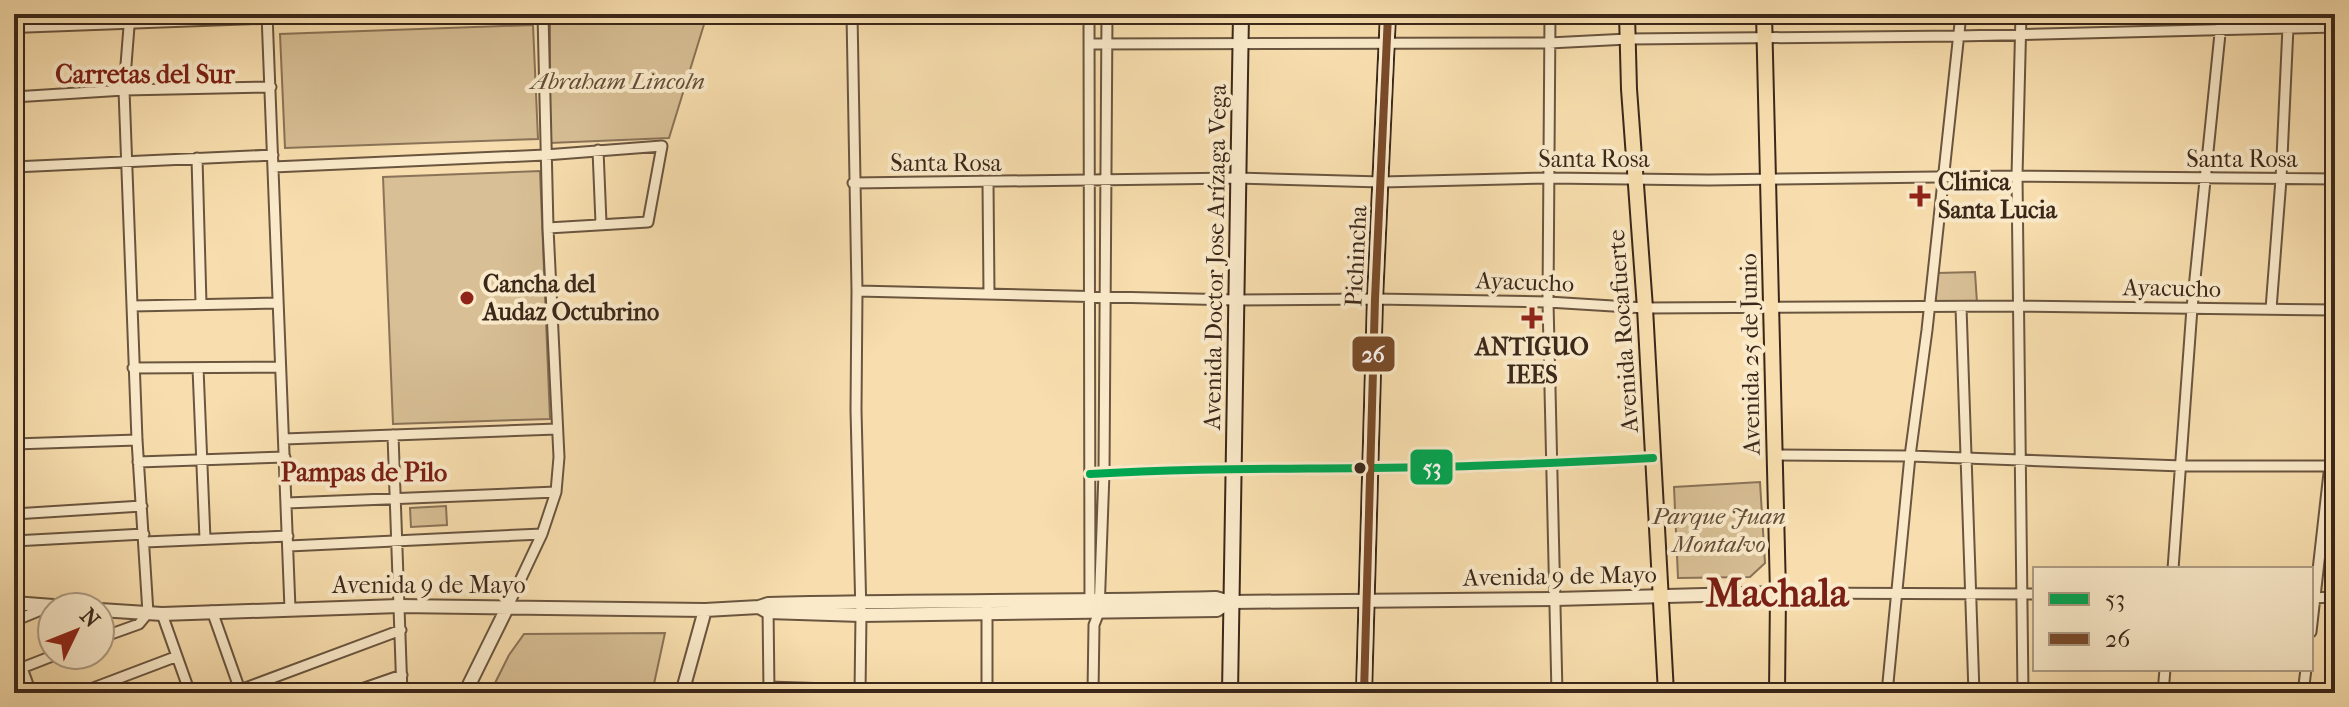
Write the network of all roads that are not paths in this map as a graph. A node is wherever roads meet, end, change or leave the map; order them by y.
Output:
1 (339, 14) edge
2 (543, 14) edge
3 (852, 14) edge
4 (1089, 14) edge
5 (1107, 14) edge
6 (1241, 14) edge
7 (1388, 14) edge
8 (1550, 14) edge
9 (1627, 14) edge
10 (1764, 14) edge
11 (1961, 14) edge
12 (2021, 14) edge
13 (2222, 14) edge
14 (285, 15) edge
15 (267, 16) edge
16 (129, 18) edge
17 (14, 26) edge
18 (2288, 27) junction
19 (2335, 27) edge
20 (2221, 28) junction
21 (2021, 34) junction
22 (1958, 36) junction
23 (1765, 38) junction
24 (1628, 39) junction
25 (1549, 43) junction
26 (1090, 44) junction
27 (1387, 44) junction
28 (1107, 45) junction
29 (1241, 46) junction
30 (271, 87) junction
31 (124, 90) junction
32 (14, 97) edge
33 (598, 150) junction
34 (273, 155) junction
35 (545, 155) junction
36 (197, 158) junction
37 (127, 160) junction
38 (14, 167) edge
39 (273, 167) junction
40 (1943, 176) junction
41 (2017, 176) junction
42 (1768, 177) junction
43 (1237, 178) junction
44 (1548, 178) junction
45 (1106, 179) junction
46 (1635, 179) junction
47 (2207, 179) junction
48 (2281, 179) junction
49 (2335, 179) edge
50 (1089, 180) junction
51 (1382, 182) junction
52 (853, 183) junction
53 (988, 183) junction
54 (601, 223) junction
55 (548, 228) junction
56 (857, 291) junction
57 (989, 293) junction
58 (1104, 295) junction
59 (1090, 296) junction
60 (1375, 299) junction
61 (1236, 300) junction
62 (1548, 302) junction
63 (277, 303) junction
64 (201, 304) junction
65 (132, 306) junction
66 (1771, 306) junction
67 (2018, 306) junction
68 (1928, 307) junction
69 (1961, 307) junction
70 (1645, 308) junction
71 (2192, 308) junction
72 (2271, 309) junction
73 (2335, 310) edge
74 (280, 367) junction
75 (133, 368) junction
76 (198, 368) junction
77 (2335, 420) edge
78 (557, 429) junction
79 (393, 435) junction
80 (284, 439) junction
81 (137, 440) junction
82 (14, 444) edge
83 (1774, 455) junction
84 (1910, 456) junction
85 (285, 457) junction
86 (1653, 458) junction
87 (201, 459) junction
88 (1967, 460) junction
89 (2019, 461) junction
90 (138, 462) junction
91 (1552, 463) junction
92 (2182, 466) junction
93 (2333, 466) edge
94 (1234, 468) junction
95 (1372, 468) junction
96 (1104, 473) junction
97 (1090, 474) junction
98 (556, 492) junction
99 (396, 497) junction
100 (287, 503) junction
101 (142, 506) junction
102 (14, 514) edge
103 (542, 534) junction
104 (144, 538) junction
105 (205, 539) junction
106 (397, 540) junction
107 (14, 541) edge
108 (288, 541) junction
109 (14, 563) edge
110 (2173, 567) edge
111 (1778, 593) junction
112 (1970, 593) junction
113 (2022, 594) junction
114 (2033, 594) edge
115 (1897, 595) junction
116 (1660, 596) junction
117 (2335, 597) edge
118 (2313, 598) edge
119 (1555, 599) junction
120 (1367, 601) junction
121 (1230, 602) junction
122 (15, 603) edge
123 (36, 605) edge
124 (399, 606) junction
125 (508, 606) junction
126 (987, 606) junction
127 (1094, 606) junction
128 (765, 608) junction
129 (860, 608) junction
130 (290, 609) junction
131 (705, 610) junction
132 (116, 611) edge
133 (212, 611) junction
134 (36, 612) edge
135 (155, 613) junction
136 (14, 621) edge
137 (401, 630) junction
138 (116, 632) edge
139 (175, 657) junction
140 (18, 670) edge
141 (2165, 671) edge
142 (2306, 671) edge
143 (402, 675) junction
144 (769, 690) edge
145 (241, 692) edge
146 (860, 692) edge
147 (31, 693) edge
148 (80, 693) edge
149 (190, 693) edge
150 (350, 693) edge
151 (402, 693) edge
152 (465, 693) edge
153 (682, 693) edge
154 (950, 693) edge
155 (987, 693) edge
156 (1093, 693) edge
157 (1230, 693) edge
158 (1364, 693) edge
159 (1557, 693) edge
160 (1666, 693) edge
161 (1777, 693) edge
162 (1887, 693) edge
163 (1974, 693) edge
164 (2023, 693) edge
165 (2163, 693) edge
166 (2303, 693) edge

1 - 14 street
2 - 35 street
3 - 52 street
4 - 26 street
5 - 28 street
6 - 29 main road, Avenida Doctor Jose Arízaga Vega
7 - 27 main road, Pichincha
8 - 25 street
9 - 24 main road, Avenida Rocafuerte
10 - 23 main road, Avenida 25 de Junio
11 - 22 street
12 - 21 street
13 - 20 street
14 - 15 street
15 - 16 street
15 - 30 street
16 - 17 street
16 - 31 street
18 - 19 street
18 - 20 street
18 - 48 street
20 - 21 street
20 - 47 street
21 - 22 street
21 - 41 street
22 - 23 street
22 - 40 street
23 - 24 street
23 - 42 main road, Avenida 25 de Junio
24 - 25 street
24 - 46 main road, Avenida Rocafuerte
25 - 27 street
25 - 44 street
26 - 28 street
26 - 50 street
27 - 29 street
27 - 51 main road, Pichincha
28 - 29 street
28 - 45 street
29 - 43 main road, Avenida Doctor Jose Arízaga Vega
30 - 31 street
30 - 34 street
31 - 32 street
31 - 37 street
33 - 35 street
33 - 54 street
33 - 54 street
34 - 36 street
34 - 39 street
35 - 39 street
35 - 55 street
36 - 37 street
36 - 64 street
37 - 38 street
37 - 65 street
39 - 63 street
40 - 41 street, Santa Rosa
40 - 42 street, Santa Rosa
40 - 68 street
41 - 47 street, Santa Rosa
41 - 67 street
42 - 46 street, Santa Rosa
42 - 66 main road, Avenida 25 de Junio
43 - 45 street, Santa Rosa
43 - 51 street, Santa Rosa
43 - 61 main road, Avenida Doctor Jose Arízaga Vega
44 - 46 street, Santa Rosa
44 - 51 street, Santa Rosa
44 - 62 street
45 - 50 street, Santa Rosa
45 - 58 street
46 - 70 main road, Avenida Rocafuerte
47 - 48 street, Santa Rosa
47 - 71 street
48 - 49 street, Santa Rosa
48 - 72 street
50 - 53 street, Santa Rosa
50 - 59 street
51 - 60 main road, Pichincha
52 - 53 street, Santa Rosa
52 - 56 street
53 - 57 street
54 - 55 street
55 - 78 street
56 - 57 street, Ayacucho
56 - 129 street
57 - 59 street, Ayacucho
58 - 59 street, Ayacucho
58 - 61 street, Ayacucho
58 - 96 street
59 - 97 street
60 - 61 street, Ayacucho
60 - 62 street, Ayacucho
60 - 95 main road, Pichincha
61 - 94 main road, Avenida Doctor Jose Arízaga Vega
62 - 70 street, Ayacucho
62 - 91 street
63 - 64 street
63 - 74 street
64 - 65 street
65 - 75 street
66 - 68 street, Ayacucho
66 - 70 street, Ayacucho
66 - 83 main road, Avenida 25 de Junio
67 - 69 street, Ayacucho
67 - 71 street, Ayacucho
67 - 89 street
68 - 69 street, Ayacucho
68 - 84 street
69 - 88 street
70 - 86 main road, Avenida Rocafuerte
71 - 72 street, Ayacucho
71 - 92 street
72 - 73 street, Ayacucho
74 - 76 street
74 - 80 street
75 - 76 street
75 - 81 street
76 - 87 street
77 - 93 street
78 - 79 street
78 - 98 street
79 - 80 street
79 - 99 street
80 - 85 street
81 - 82 street
81 - 90 street
83 - 84 street
83 - 111 main road, Avenida 25 de Junio
84 - 88 street
84 - 115 street
85 - 87 street
85 - 100 street
86 - 91 street
86 - 116 main road, Avenida Rocafuerte
87 - 90 street
87 - 105 street
88 - 89 street
88 - 112 street
89 - 92 street
89 - 113 street
90 - 101 street
91 - 95 street
91 - 119 street
92 - 93 street
92 - 110 street
93 - 118 street
94 - 95 street
94 - 96 street
94 - 121 main road, Avenida Doctor Jose Arízaga Vega
95 - 120 main road, Pichincha
96 - 97 street
96 - 127 street
97 - 127 street
98 - 99 street
98 - 103 street
99 - 100 street
99 - 106 street
100 - 108 street
101 - 102 street
101 - 104 street
103 - 106 street
103 - 125 street
104 - 105 street
104 - 107 street
104 - 135 street
105 - 108 street
106 - 108 street
106 - 124 street
108 - 130 street
109 - 122 street
111 - 115 street, Avenida 9 de Mayo
111 - 116 street, Avenida 9 de Mayo
111 - 161 main road, Avenida 25 de Junio
112 - 113 street, Avenida 9 de Mayo
112 - 115 street, Avenida 9 de Mayo
112 - 163 street
113 - 114 street, Avenida 9 de Mayo
113 - 164 street
115 - 162 street
116 - 119 street, Avenida 9 de Mayo
116 - 160 main road, Avenida Rocafuerte
117 - 118 street
119 - 120 street, Avenida 9 de Mayo
119 - 159 street
120 - 121 street, Avenida 9 de Mayo
120 - 158 main road, Pichincha
121 - 127 street, Avenida 9 de Mayo
121 - 157 main road, Avenida Doctor Jose Arízaga Vega
122 - 123 street
124 - 125 street, Avenida 9 de Mayo
124 - 130 street, Avenida 9 de Mayo
124 - 137 street
125 - 131 street, Avenida 9 de Mayo
125 - 152 street
126 - 127 street, Avenida 9 de Mayo
126 - 129 street, Avenida 9 de Mayo
126 - 155 street
127 - 156 street
128 - 129 street, Avenida 9 de Mayo
128 - 131 street, Avenida 9 de Mayo
128 - 144 street
129 - 146 street
130 - 133 street, Avenida 9 de Mayo
131 - 153 street
132 - 135 street, Avenida 9 de Mayo
133 - 135 street, Avenida 9 de Mayo
133 - 145 street
134 - 136 street
135 - 138 street
135 - 139 street
137 - 143 street
137 - 145 street
139 - 148 street
139 - 149 street
140 - 147 street
141 - 165 street
142 - 166 street
143 - 150 street
143 - 151 street
144 - 146 street
146 - 154 street

